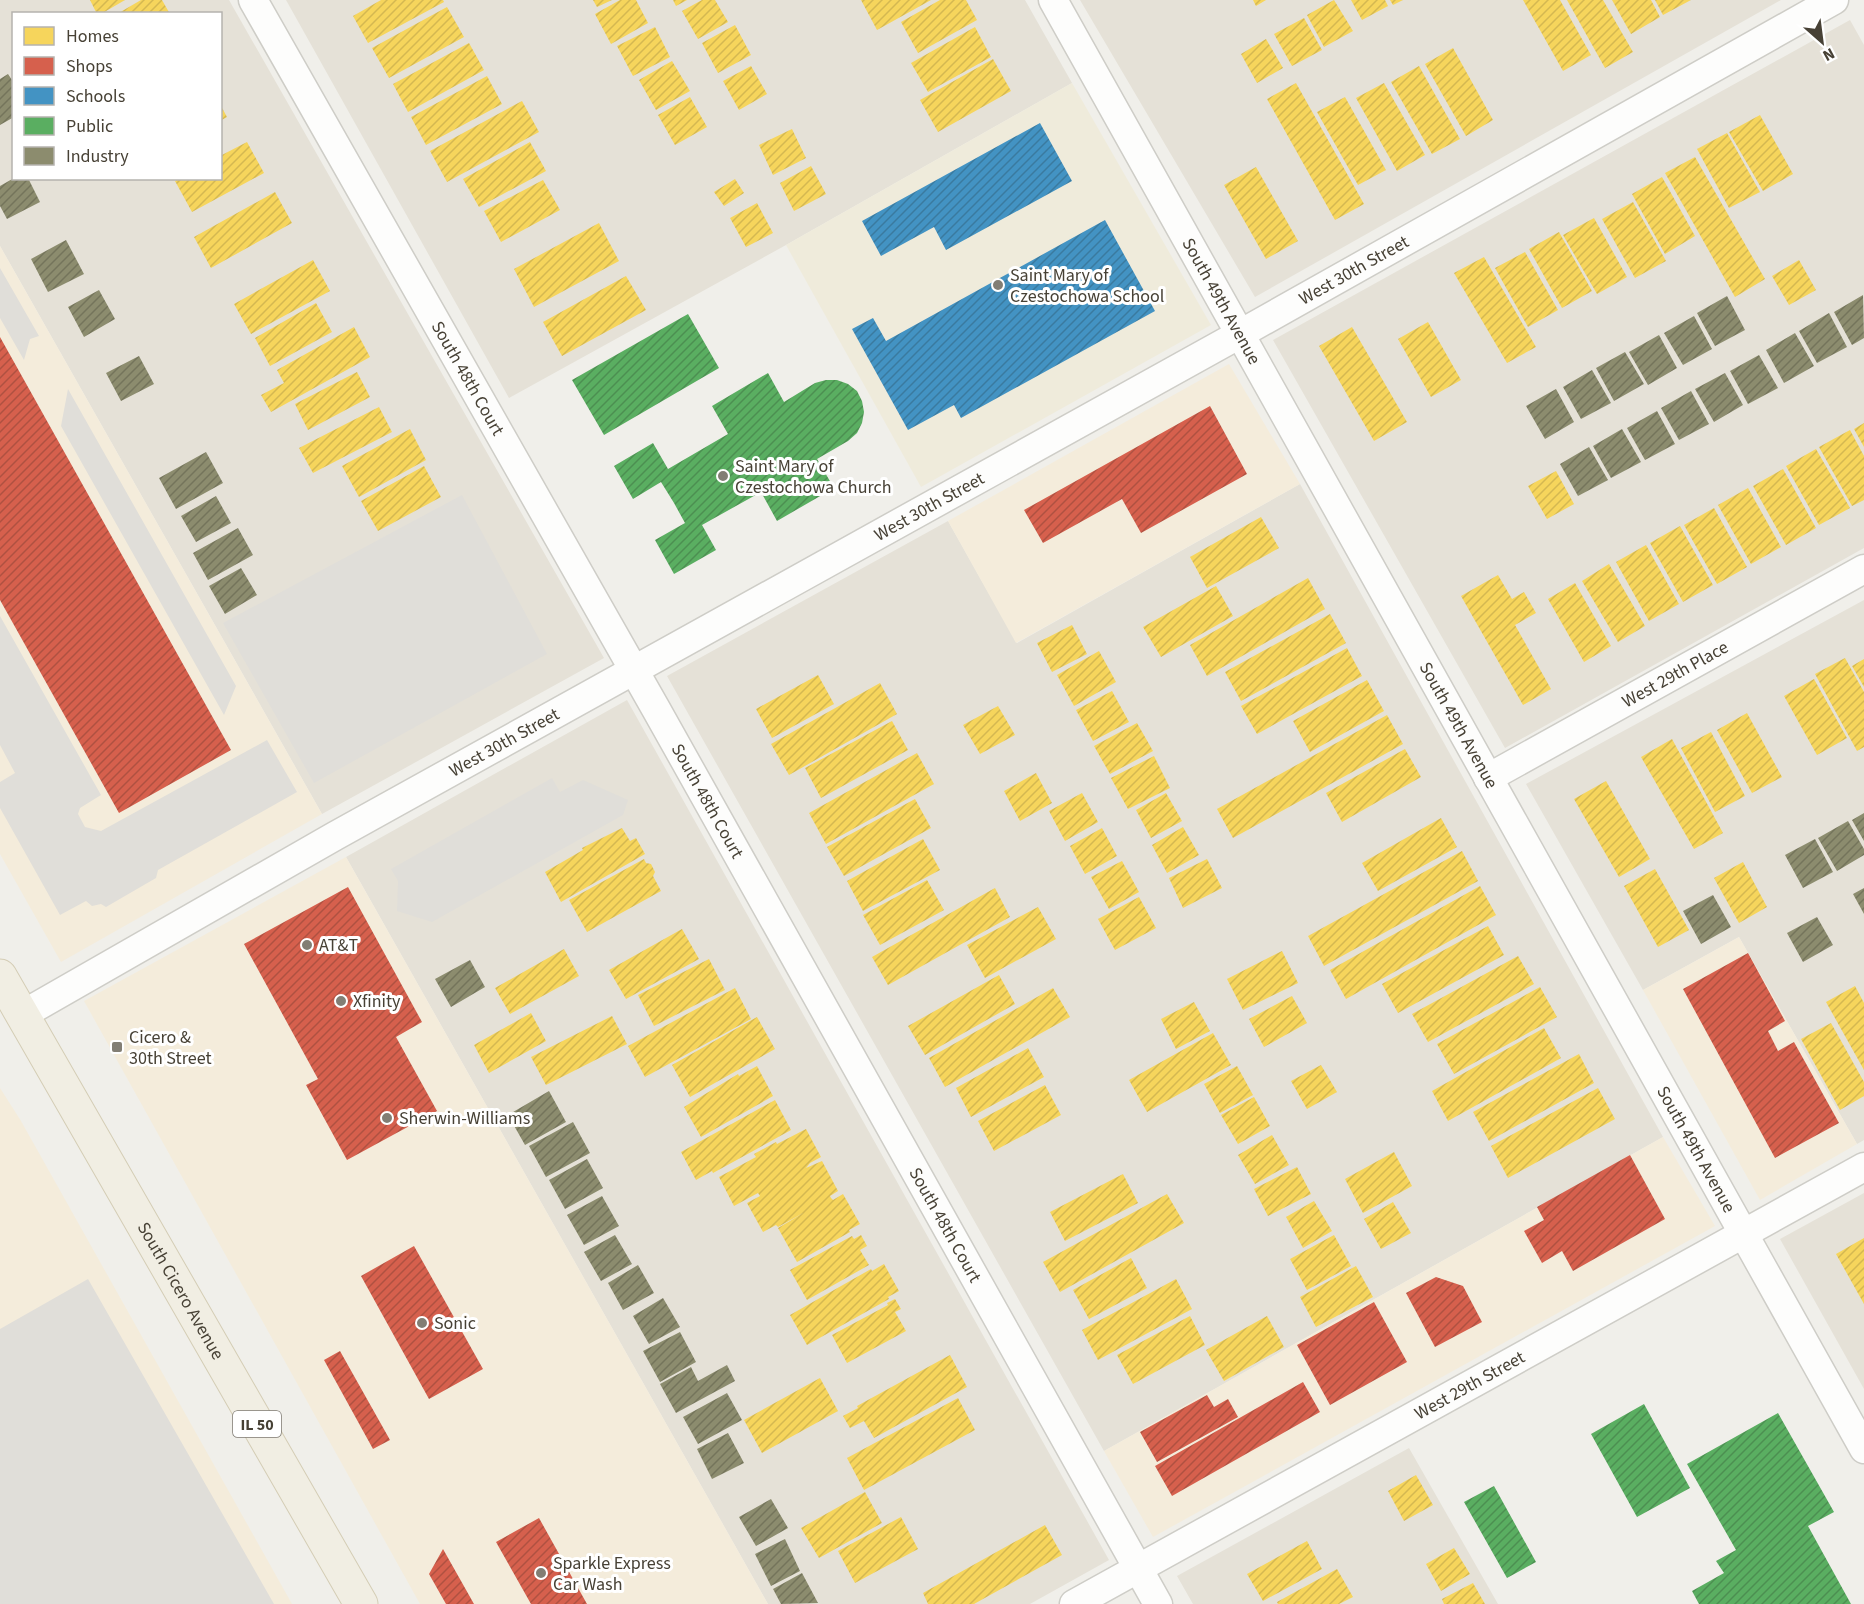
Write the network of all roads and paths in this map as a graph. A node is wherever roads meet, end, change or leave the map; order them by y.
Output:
1 (253, 0) edge
2 (1053, 0) edge
3 (1834, 0) edge
4 (1240, 334) junction
5 (1864, 569) edge
6 (634, 671) junction
7 (1488, 778) junction
8 (0, 976) edge
9 (22, 1015) junction
10 (1864, 1167) edge
11 (1743, 1234) junction
12 (1864, 1449) edge
13 (1138, 1569) junction
14 (361, 1604) edge
15 (1074, 1604) edge
16 (1158, 1604) edge

1 - 6 street, South 48th Court
2 - 4 street, South 49th Avenue
3 - 4 street, West 30th Street
4 - 6 street, West 30th Street
4 - 7 street, South 49th Avenue
5 - 7 street, West 29th Place
6 - 9 street, West 30th Street
6 - 13 street, South 48th Court
7 - 11 street, South 49th Avenue
8 - 9 main road, South Cicero Avenue / IL 50
9 - 14 main road, South Cicero Avenue / IL 50
10 - 11 street, West 29th Street
11 - 12 street, South 49th Avenue
11 - 13 street, West 29th Street
13 - 15 street, West 29th Street
13 - 16 street, South 48th Court

